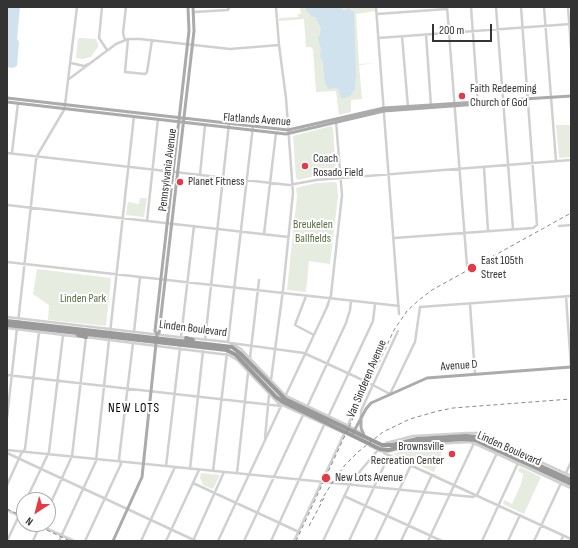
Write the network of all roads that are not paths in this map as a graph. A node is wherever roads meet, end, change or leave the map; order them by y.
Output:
1 (77, 7) edge
2 (102, 7) edge
3 (126, 7) edge
4 (188, 7) edge
5 (193, 7) edge
6 (229, 7) edge
7 (276, 7) edge
8 (376, 7) edge
9 (471, 7) edge
10 (496, 7) edge
11 (521, 7) edge
12 (544, 7) edge
13 (568, 7) edge
14 (447, 8) edge
15 (194, 12) junction
16 (377, 14) junction
17 (570, 24) edge
18 (546, 25) junction
19 (522, 27) junction
20 (498, 29) junction
21 (473, 31) junction
22 (449, 33) junction
23 (426, 34) junction
24 (402, 36) junction
25 (378, 38) junction
26 (127, 39) junction
27 (152, 40) junction
28 (188, 44) junction
29 (192, 45) junction
30 (279, 45) junction
31 (571, 48) edge
32 (107, 50) junction
33 (71, 63) junction
34 (90, 63) junction
35 (69, 79) junction
36 (571, 96) edge
37 (551, 97) junction
38 (7, 98) edge
39 (527, 99) junction
40 (503, 100) junction
41 (7, 102) edge
42 (18, 103) junction
43 (478, 103) junction
44 (454, 105) junction
45 (432, 106) junction
46 (65, 107) junction
47 (408, 108) junction
48 (384, 110) junction
49 (134, 115) junction
50 (179, 117) junction
51 (184, 118) junction
52 (158, 119) junction
53 (336, 121) junction
54 (179, 122) junction
55 (183, 122) junction
56 (205, 125) junction
57 (229, 126) junction
58 (253, 128) junction
59 (288, 132) junction
60 (276, 133) junction
61 (7, 153) edge
62 (12, 154) junction
63 (37, 157) junction
64 (571, 160) edge
65 (556, 161) junction
66 (532, 163) junction
67 (508, 166) junction
68 (128, 167) junction
69 (484, 168) junction
70 (459, 169) junction
71 (153, 170) junction
72 (175, 172) junction
73 (200, 175) junction
74 (389, 175) junction
75 (223, 178) junction
76 (341, 178) junction
77 (247, 180) junction
78 (270, 183) junction
79 (293, 185) junction
80 (7, 205) edge
81 (30, 208) junction
82 (122, 218) junction
83 (147, 221) junction
84 (167, 223) junction
85 (171, 224) junction
86 (571, 225) edge
87 (194, 226) junction
88 (559, 226) dead end
89 (217, 229) junction
90 (513, 229) junction
91 (241, 231) junction
92 (488, 231) junction
93 (465, 233) junction
94 (264, 234) junction
95 (288, 237) junction
96 (394, 238) junction
97 (7, 262) edge
98 (24, 263) junction
99 (467, 266) dead end
100 (116, 274) junction
101 (140, 277) junction
102 (163, 279) junction
103 (259, 280) dead end
104 (187, 282) junction
105 (211, 285) junction
106 (234, 288) junction
107 (258, 290) junction
108 (282, 293) junction
109 (307, 296) junction
110 (566, 296) junction
111 (571, 296) edge
112 (330, 299) junction
113 (351, 301) junction
114 (375, 304) junction
115 (470, 304) junction
116 (399, 306) junction
117 (399, 314) dead end
118 (7, 317) edge
119 (7, 321) edge
120 (42, 321) junction
121 (17, 324) junction
122 (7, 325) edge
123 (93, 327) junction
124 (7, 328) edge
125 (58, 329) junction
126 (79, 329) junction
127 (398, 331) dead end
128 (40, 332) junction
129 (72, 332) junction
130 (134, 332) junction
131 (63, 335) junction
132 (110, 335) junction
133 (314, 335) junction
134 (86, 337) junction
135 (184, 337) junction
136 (119, 338) junction
137 (156, 340) junction
138 (132, 343) junction
139 (203, 345) junction
140 (228, 347) junction
141 (251, 347) junction
142 (180, 348) junction
143 (185, 349) joint
144 (275, 349) junction
145 (306, 354) junction
146 (250, 360) junction
147 (327, 363) junction
148 (571, 367) edge
149 (249, 370) junction
150 (349, 373) junction
151 (475, 374) junction
152 (7, 375) edge
153 (12, 376) junction
154 (256, 376) junction
155 (34, 378) junction
156 (57, 381) junction
157 (271, 381) junction
158 (367, 382) junction
159 (81, 383) junction
160 (373, 385) junction
161 (104, 386) junction
162 (128, 389) junction
163 (264, 389) junction
164 (151, 392) junction
165 (174, 394) junction
166 (390, 394) junction
167 (269, 395) junction
168 (198, 397) junction
169 (222, 400) junction
170 (284, 401) junction
171 (245, 402) junction
172 (268, 405) junction
173 (305, 411) junction
174 (361, 416) junction
175 (7, 418) edge
176 (327, 421) junction
177 (348, 425) junction
178 (353, 432) junction
179 (344, 434) junction
180 (364, 435) junction
181 (476, 438) junction
182 (265, 440) junction
183 (368, 441) junction
184 (7, 451) edge
185 (379, 451) junction
186 (23, 452) junction
187 (497, 453) junction
188 (48, 454) junction
189 (389, 455) junction
190 (72, 456) junction
191 (504, 457) joint
192 (532, 458) junction
193 (19, 459) junction
194 (96, 459) junction
195 (120, 462) junction
196 (519, 462) junction
197 (571, 462) edge
198 (144, 464) junction
199 (411, 465) junction
200 (529, 465) junction
201 (166, 466) junction
202 (175, 467) junction
203 (544, 467) junction
204 (41, 469) junction
205 (190, 469) junction
206 (199, 470) junction
207 (213, 471) junction
208 (224, 472) junction
209 (237, 473) junction
210 (249, 474) junction
211 (434, 475) junction
212 (543, 475) junction
213 (571, 476) edge
214 (274, 477) junction
215 (564, 478) junction
216 (62, 479) junction
217 (299, 479) junction
218 (571, 480) edge
219 (321, 482) junction
220 (194, 483) junction
221 (571, 484) edge
222 (7, 485) edge
223 (349, 485) junction
224 (454, 485) junction
225 (374, 487) junction
226 (571, 488) edge
227 (83, 489) junction
228 (399, 489) junction
229 (30, 492) edge
230 (56, 492) edge
231 (424, 492) junction
232 (215, 493) junction
233 (450, 494) junction
234 (477, 495) junction
235 (344, 496) junction
236 (105, 499) junction
237 (236, 503) junction
238 (498, 505) junction
239 (365, 506) junction
240 (128, 509) junction
241 (7, 510) edge
242 (258, 513) junction
243 (16, 514) edge
244 (520, 515) junction
245 (387, 516) junction
246 (151, 520) junction
247 (16, 522) edge
248 (279, 522) junction
249 (542, 525) junction
250 (408, 526) junction
251 (172, 530) junction
252 (56, 532) edge
253 (299, 532) junction
254 (62, 535) junction
255 (431, 536) junction
256 (563, 536) junction
257 (571, 539) edge
258 (7, 541) edge
259 (59, 541) edge
260 (74, 541) edge
261 (85, 541) edge
262 (113, 541) edge
263 (141, 541) edge
264 (166, 541) edge
265 (194, 541) edge
266 (218, 541) edge
267 (244, 541) edge
268 (271, 541) edge
269 (294, 541) edge
270 (323, 541) edge
271 (349, 541) edge
272 (375, 541) edge
273 (401, 541) edge
274 (428, 541) edge
275 (442, 541) edge
276 (482, 541) edge
277 (508, 541) edge
278 (534, 541) edge
279 (561, 541) edge

1 - 33 street
2 - 32 street
3 - 26 street
4 - 28 main road, Pennsylvania Avenue
5 - 15 main road, Pennsylvania Avenue
6 - 15 street
7 - 30 street
8 - 16 street
9 - 21 street
10 - 20 street
11 - 19 street
12 - 18 street
13 - 17 street
14 - 16 street
14 - 22 street
15 - 29 main road, Pennsylvania Avenue
16 - 25 street
17 - 18 street
17 - 31 street
18 - 19 street
18 - 37 street
19 - 20 street
19 - 39 street
20 - 21 street
20 - 40 street
21 - 22 street
21 - 43 street
22 - 23 street
22 - 44 street
23 - 24 street
23 - 45 street
24 - 25 street
24 - 47 street
25 - 48 street
26 - 27 street
26 - 27 street
26 - 32 street
27 - 28 street
28 - 29 street
28 - 50 main road, Pennsylvania Avenue
29 - 30 street
29 - 51 main road, Pennsylvania Avenue
30 - 59 street
32 - 34 street
33 - 34 street
33 - 35 street
34 - 35 street
35 - 46 street
36 - 37 main road, Flatlands Avenue
37 - 39 main road, Flatlands Avenue
37 - 65 street
38 - 46 main road, Flatlands Avenue
39 - 40 main road, Flatlands Avenue
39 - 66 street
40 - 43 main road, Flatlands Avenue
40 - 67 street
41 - 42 main road, Flatlands Avenue
42 - 46 main road, Flatlands Avenue
42 - 62 street
43 - 44 main road, Flatlands Avenue
44 - 45 main road, Flatlands Avenue
44 - 70 street
45 - 47 main road, Flatlands Avenue
46 - 49 main road, Flatlands Avenue
46 - 63 street
47 - 48 main road, Flatlands Avenue
48 - 53 main road, Flatlands Avenue
48 - 74 street
49 - 50 main road, Flatlands Avenue
49 - 52 main road, Flatlands Avenue
49 - 68 street
50 - 51 main road, Flatlands Avenue
50 - 54 main road, Pennsylvania Avenue
51 - 55 main road, Pennsylvania Avenue
51 - 57 main road, Flatlands Avenue
52 - 54 main road, Flatlands Avenue
52 - 71 street
53 - 59 main road, Flatlands Avenue
53 - 76 street
54 - 55 main road, Flatlands Avenue
54 - 72 main road, Pennsylvania Avenue
55 - 56 main road, Flatlands Avenue
55 - 72 main road, Pennsylvania Avenue
56 - 57 main road, Flatlands Avenue
56 - 73 street
57 - 58 main road, Flatlands Avenue
57 - 75 street
58 - 59 main road, Flatlands Avenue
58 - 60 main road, Flatlands Avenue
58 - 77 street
59 - 60 main road, Flatlands Avenue
59 - 79 street
60 - 78 street
61 - 62 street
62 - 63 street
63 - 68 street
63 - 81 street
64 - 65 street
65 - 66 street
66 - 67 street
66 - 90 street
67 - 69 street
67 - 90 street
68 - 71 street
68 - 82 street
69 - 70 street
69 - 92 street
70 - 74 street
70 - 93 street
71 - 72 street
71 - 83 street
72 - 73 street
72 - 84 main road, Pennsylvania Avenue
72 - 85 main road, Pennsylvania Avenue
73 - 75 street
74 - 76 street
74 - 96 street
75 - 77 street
75 - 89 street
76 - 79 street
76 - 112 street
77 - 78 street
77 - 91 street
78 - 79 street
78 - 94 street
79 - 95 street
80 - 81 street
81 - 82 street
81 - 98 street
82 - 83 street
82 - 100 street
83 - 84 street
84 - 85 street
84 - 102 main road, Pennsylvania Avenue
85 - 87 street
85 - 102 main road, Pennsylvania Avenue
86 - 88 street
87 - 89 street
87 - 104 street
89 - 91 street
89 - 105 street
90 - 92 street
91 - 94 street
91 - 106 street
92 - 93 street
93 - 96 street
93 - 99 street
94 - 95 street
95 - 108 street
96 - 116 street
97 - 98 street
98 - 100 street
98 - 121 street
100 - 101 street
100 - 132 street
101 - 102 street
101 - 130 street
102 - 104 street
102 - 137 main road, Pennsylvania Avenue
103 - 107 street
104 - 105 street
104 - 135 street
105 - 106 street
105 - 139 street
106 - 107 street
106 - 140 street
107 - 108 street
107 - 141 street
108 - 109 street
108 - 144 street
109 - 112 street
109 - 133 street
110 - 111 street
110 - 115 street
110 - 148 street
112 - 113 street
112 - 133 street
113 - 114 street
113 - 147 street
114 - 116 street
114 - 150 street
115 - 151 street
115 - 166 street
116 - 117 street
118 - 121 street, Linden Boulevard
119 - 121 highway, Linden Boulevard
120 - 121 street, Linden Boulevard
120 - 123 street, Linden Boulevard
120 - 125 highway
121 - 122 highway, Linden Boulevard
121 - 124 street, Linden Boulevard
121 - 125 highway, Linden Boulevard
121 - 128 street, Linden Boulevard
121 - 153 street
123 - 126 highway
123 - 132 street, Linden Boulevard
125 - 126 highway, Linden Boulevard
125 - 128 highway
125 - 129 highway, Linden Boulevard
126 - 132 highway, Linden Boulevard
127 - 160 street, Van Sinderen Avenue
128 - 131 street, Linden Boulevard
128 - 155 street
129 - 132 highway, Linden Boulevard
129 - 134 highway
130 - 132 street, Linden Boulevard
130 - 137 street, Linden Boulevard
131 - 134 street, Linden Boulevard
131 - 156 street
132 - 134 street, Linden Boulevard
132 - 136 highway, Linden Boulevard
132 - 137 highway, Linden Boulevard
132 - 138 street, Linden Boulevard
132 - 161 street
133 - 145 street
134 - 159 street
135 - 137 street, Linden Boulevard
135 - 139 highway
136 - 137 highway, Linden Boulevard
136 - 138 highway
137 - 138 street, Linden Boulevard
137 - 139 highway, Linden Boulevard
137 - 142 street, Linden Boulevard
137 - 164 main road, Pennsylvania Avenue
138 - 162 street
139 - 140 highway, Linden Boulevard
139 - 140 street, Linden Boulevard
139 - 143 highway
139 - 168 street
140 - 141 street
140 - 146 highway, Linden Boulevard
140 - 149 highway, Linden Boulevard
140 - 169 street
141 - 144 street
141 - 146 street
142 - 143 street, Linden Boulevard
142 - 165 street
144 - 145 street
144 - 157 street
145 - 147 street
145 - 170 street
146 - 149 street
146 - 157 street, Linden Boulevard
146 - 170 highway, Linden Boulevard
147 - 150 street
147 - 173 street
148 - 151 main road, Avenue D
149 - 154 highway, Linden Boulevard
149 - 163 street, Linden Boulevard
149 - 171 street
150 - 158 street
150 - 176 street
151 - 166 main road, Avenue D
152 - 153 street
153 - 155 street
153 - 175 street
154 - 163 highway
154 - 170 highway, Linden Boulevard
155 - 156 street
155 - 186 street
156 - 159 street
156 - 188 street
157 - 170 street, Linden Boulevard
158 - 160 street
158 - 177 street, Van Sinderen Avenue
159 - 161 street
159 - 190 street
160 - 166 street
160 - 174 street, Van Sinderen Avenue
161 - 162 street
161 - 194 street
162 - 164 street
162 - 195 street
163 - 167 street, Linden Boulevard
164 - 165 street
164 - 198 main road, Pennsylvania Avenue
165 - 168 street
165 - 201 street
166 - 174 main road, Avenue D
167 - 170 street, Linden Boulevard
167 - 172 street
168 - 169 street
168 - 205 street
169 - 171 street
169 - 207 street
170 - 172 street
170 - 173 highway, Linden Boulevard
170 - 173 street, Linden Boulevard
170 - 182 street
171 - 172 street
171 - 209 street
172 - 182 street
173 - 176 highway, Linden Boulevard
173 - 176 street, Linden Boulevard
173 - 214 street
174 - 178 main road, Van Sinderen Avenue
174 - 180 main road
176 - 177 street, Linden Boulevard
176 - 178 highway, Linden Boulevard
176 - 179 street, Linden Boulevard
176 - 217 street
177 - 178 street, Linden Boulevard
178 - 180 street, Linden Boulevard
178 - 183 highway, Linden Boulevard
179 - 183 street, Linden Boulevard
179 - 219 street, Van Sinderen Avenue
180 - 183 street, Linden Boulevard
181 - 183 highway, Linden Boulevard
181 - 183 highway, Linden Boulevard
181 - 185 street, Linden Boulevard
181 - 187 street, Linden Boulevard
181 - 192 street, Linden Boulevard
181 - 196 highway, Linden Boulevard
181 - 203 highway, Linden Boulevard
181 - 224 street
182 - 210 street
183 - 185 street, Linden Boulevard
184 - 186 street
184 - 193 street
185 - 189 street
185 - 223 street
186 - 188 street
186 - 193 street
187 - 191 street, Linden Boulevard
187 - 234 street
188 - 190 street
188 - 204 street
189 - 199 street
189 - 225 street
190 - 194 street
190 - 216 street
191 - 196 highway
192 - 203 highway
192 - 215 street, Linden Boulevard
193 - 204 street
193 - 222 street
194 - 195 street
194 - 227 street
195 - 198 street
195 - 236 street
196 - 200 highway, Linden Boulevard
196 - 212 street, Linden Boulevard
196 - 238 street
197 - 215 street
198 - 201 street
198 - 240 main road, Pennsylvania Avenue
199 - 211 street
199 - 228 street
200 - 212 highway
200 - 215 highway, Linden Boulevard
201 - 202 street
202 - 205 street
202 - 246 street
203 - 215 highway, Linden Boulevard
204 - 216 street
204 - 229 street
205 - 206 street
206 - 207 street
206 - 220 street
207 - 208 street
208 - 209 street
208 - 232 street
209 - 210 street
210 - 214 street
210 - 237 street
211 - 224 street
211 - 231 street
212 - 215 street, Linden Boulevard
213 - 215 street, Linden Boulevard
214 - 217 street
214 - 242 street
215 - 218 highway, Linden Boulevard
215 - 221 highway, Linden Boulevard
215 - 226 street, Linden Boulevard
215 - 249 street
216 - 227 street
216 - 230 street
217 - 219 street
217 - 248 street
219 - 223 street
219 - 253 street, Van Sinderen Avenue
220 - 232 street
220 - 251 street
223 - 225 street
223 - 235 street
224 - 233 street
224 - 234 street
225 - 228 street
225 - 239 street
227 - 236 street
227 - 254 street
228 - 231 street
228 - 245 street
231 - 233 street
231 - 250 street
232 - 237 street
232 - 265 street
233 - 234 street
233 - 255 street
234 - 238 street
235 - 239 street
235 - 270 street
236 - 240 street
236 - 261 street
237 - 242 street
237 - 266 street
238 - 244 street
238 - 276 street
239 - 245 street
239 - 271 street
240 - 246 street
240 - 262 main road, Pennsylvania Avenue
241 - 243 street
242 - 248 street
242 - 267 street
244 - 249 street
244 - 277 street
245 - 250 street
245 - 272 street
246 - 251 street
246 - 263 street
247 - 258 street
248 - 253 street
248 - 268 street
249 - 256 street
249 - 278 street
250 - 255 street
250 - 273 street
251 - 264 street
251 - 265 street
252 - 254 street
253 - 269 street, Van Sinderen Avenue
254 - 259 street
254 - 260 street
255 - 274 street
255 - 275 street
256 - 257 street
256 - 279 street

